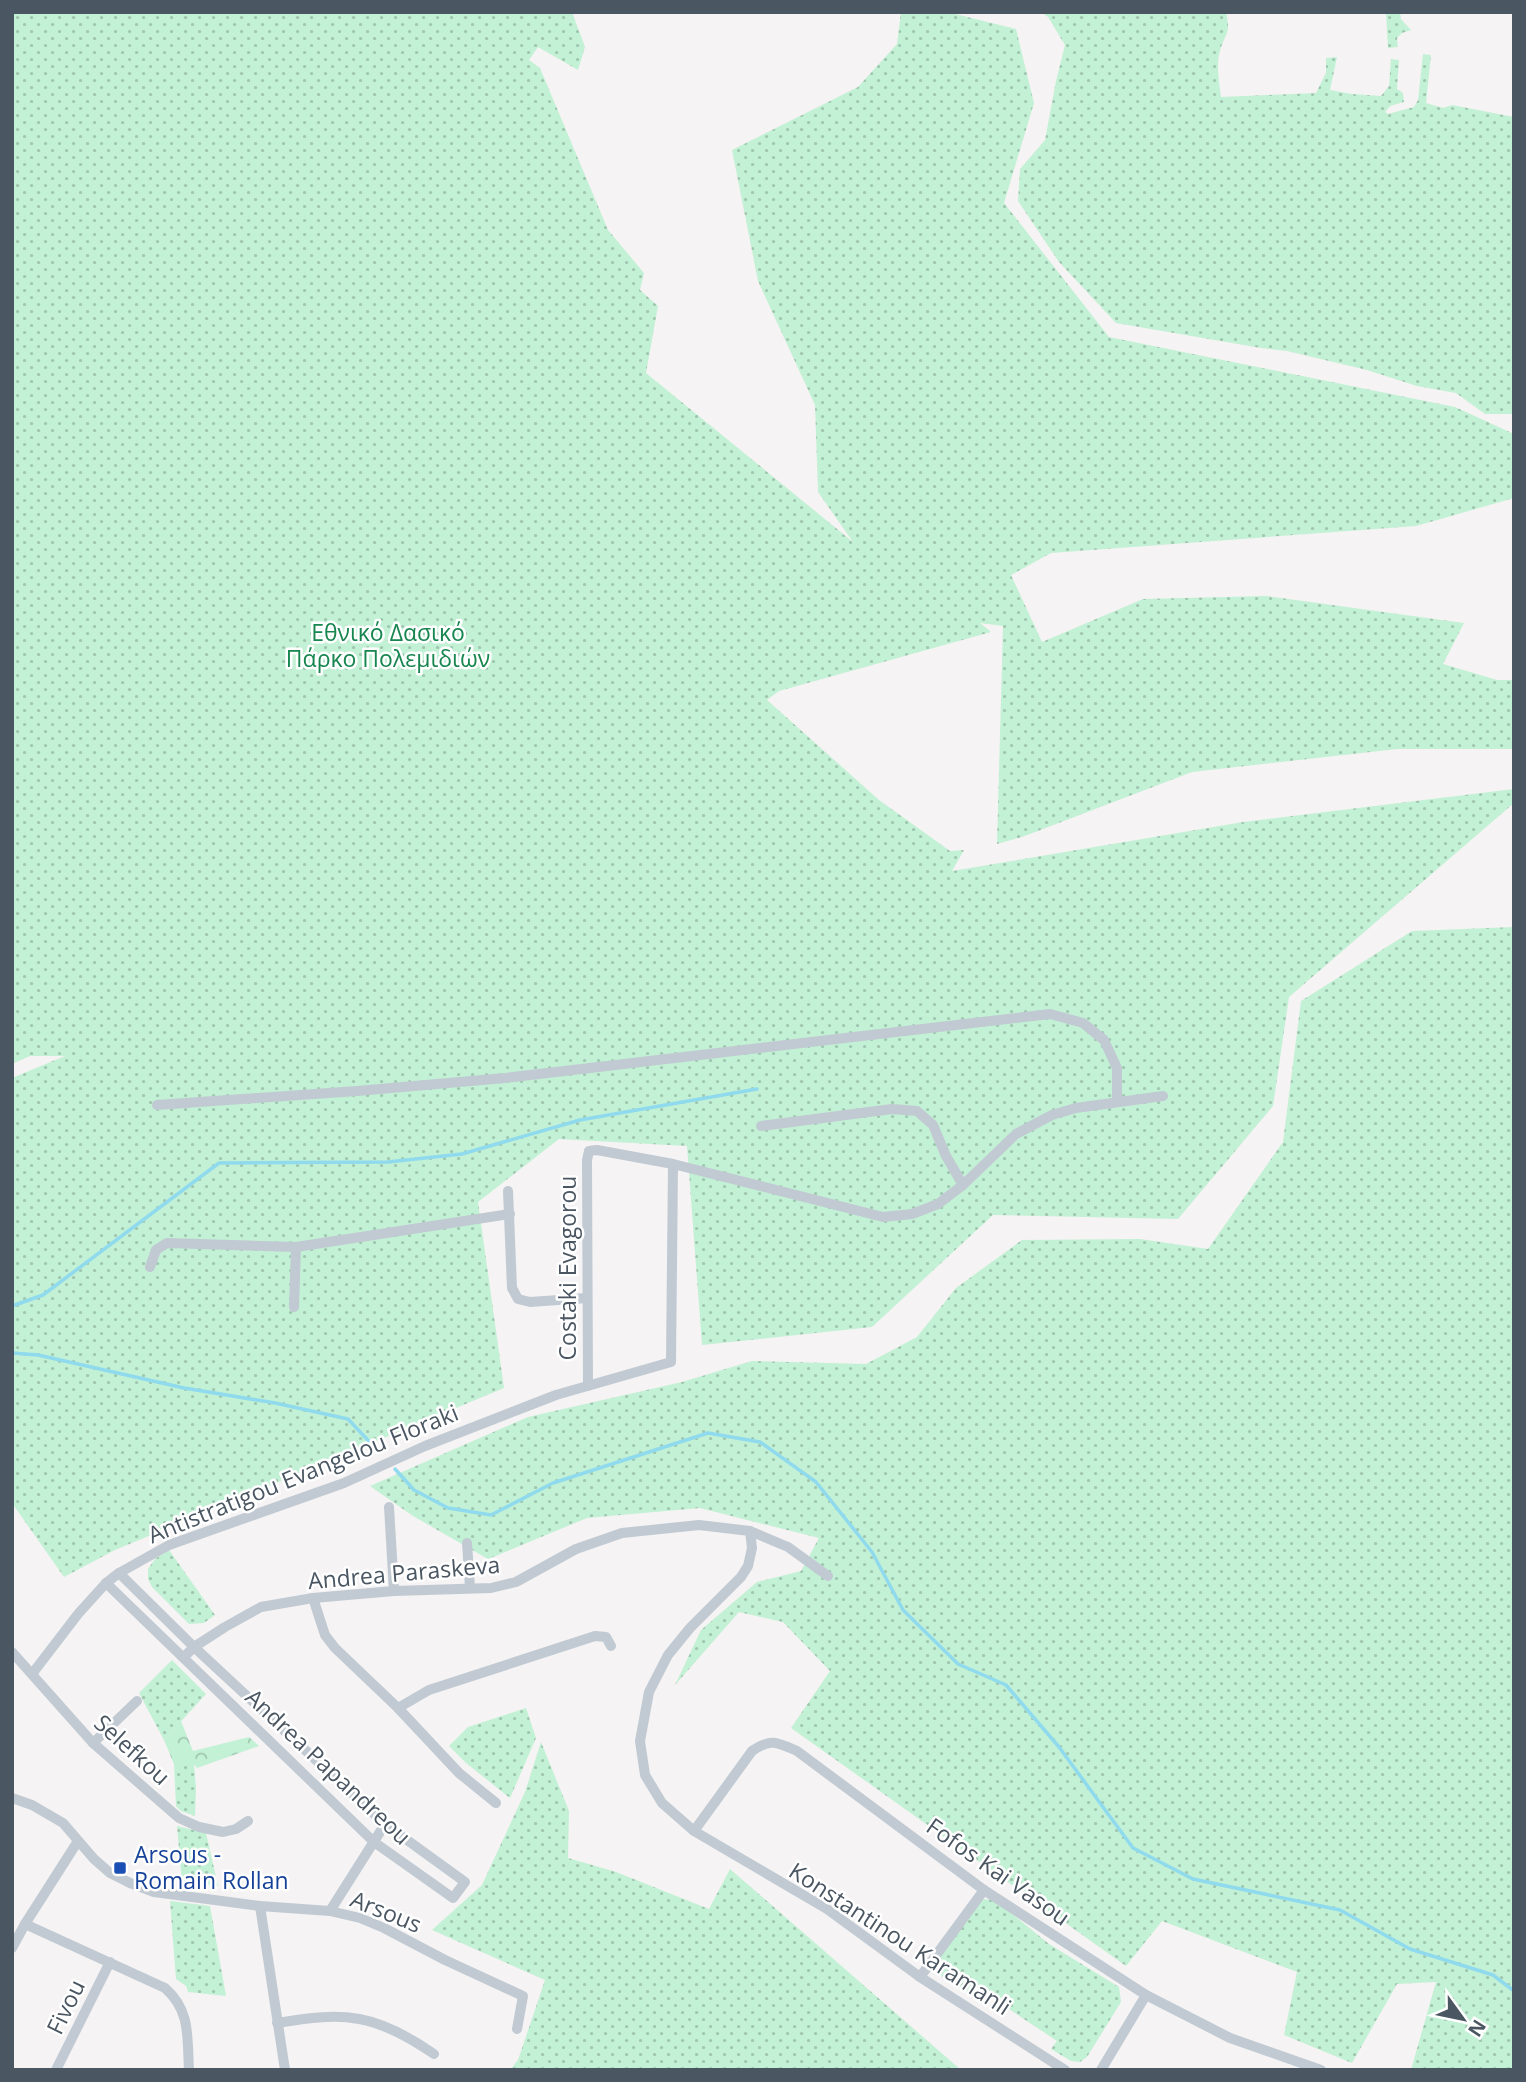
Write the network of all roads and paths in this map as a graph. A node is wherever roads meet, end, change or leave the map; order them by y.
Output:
1 (1163, 1096) dead end
2 (1117, 1101) junction
3 (157, 1105) dead end
4 (761, 1126) dead end
5 (673, 1164) junction
6 (963, 1185) junction
7 (508, 1191) dead end
8 (510, 1214) junction
9 (296, 1247) junction
10 (150, 1268) dead end
11 (587, 1298) junction
12 (294, 1307) dead end
13 (588, 1386) junction
14 (389, 1507) dead end
15 (750, 1531) junction
16 (467, 1543) dead end
17 (119, 1573) junction
18 (828, 1576) dead end
19 (106, 1583) junction
20 (470, 1588) junction
21 (394, 1591) junction
22 (313, 1598) junction
23 (611, 1646) dead end
24 (194, 1647) junction
25 (12, 1653) edge
26 (184, 1657) junction
27 (32, 1674) junction
28 (136, 1701) dead end
29 (398, 1708) junction
30 (93, 1743) junction
31 (12, 1798) edge
32 (496, 1803) dead end
33 (248, 1821) dead end
34 (385, 1824) junction
35 (694, 1831) junction
36 (78, 1840) junction
37 (374, 1842) junction
38 (984, 1890) junction
39 (260, 1906) junction
40 (330, 1911) junction
41 (25, 1924) junction
42 (12, 1948) edge
43 (110, 1962) junction
44 (920, 1977) junction
45 (1146, 1995) junction
46 (277, 2024) junction
47 (517, 2029) dead end
48 (433, 2054) dead end
49 (56, 2070) edge
50 (189, 2070) edge
51 (285, 2070) edge
52 (1065, 2070) edge
53 (1101, 2070) edge
54 (1321, 2070) edge

1 - 2 street
2 - 3 street
2 - 6 street
4 - 6 street
5 - 6 street
5 - 11 street, Costaki Evagorou
5 - 13 street, Antistratigou Evangelou Floraki
7 - 8 street
8 - 9 street
8 - 11 street
9 - 10 street
9 - 12 street
11 - 13 street, Costaki Evagorou
13 - 17 street, Antistratigou Evangelou Floraki
14 - 21 street
15 - 18 street, Andrea Paraskeva
15 - 20 street, Andrea Paraskeva
15 - 35 street, Konstantinou Karamanli
16 - 20 street
17 - 19 street, Antistratigou Evangelou Floraki
17 - 24 street, Andrea Papandreou
19 - 26 street, Andrea Papandreou
19 - 27 street, Antistratigou Evangelou Floraki
20 - 21 street, Andrea Paraskeva
21 - 22 street, Andrea Paraskeva
22 - 24 street, Andrea Paraskeva
22 - 29 street
23 - 29 street
24 - 26 street, Andrea Paraskeva
24 - 34 street, Andrea Papandreou
25 - 27 street, Selefkou
26 - 37 street, Andrea Papandreou
27 - 30 street, Selefkou
28 - 30 street
29 - 32 street
30 - 33 street, Selefkou
31 - 36 street, Arsous
34 - 37 street
34 - 37 street, Andrea Papandreou
35 - 38 street, Fofos Kai Vasou
35 - 44 street, Konstantinou Karamanli
36 - 39 street, Arsous
36 - 41 street
37 - 40 street
38 - 44 street
38 - 45 street, Fofos Kai Vasou
39 - 40 street, Arsous
39 - 46 street
40 - 47 street, Arsous
41 - 42 street
41 - 43 street
43 - 49 street, Fivou
43 - 50 street
44 - 52 street, Konstantinou Karamanli
45 - 53 street
45 - 54 street, Fofos Kai Vasou
46 - 48 street
46 - 51 street

